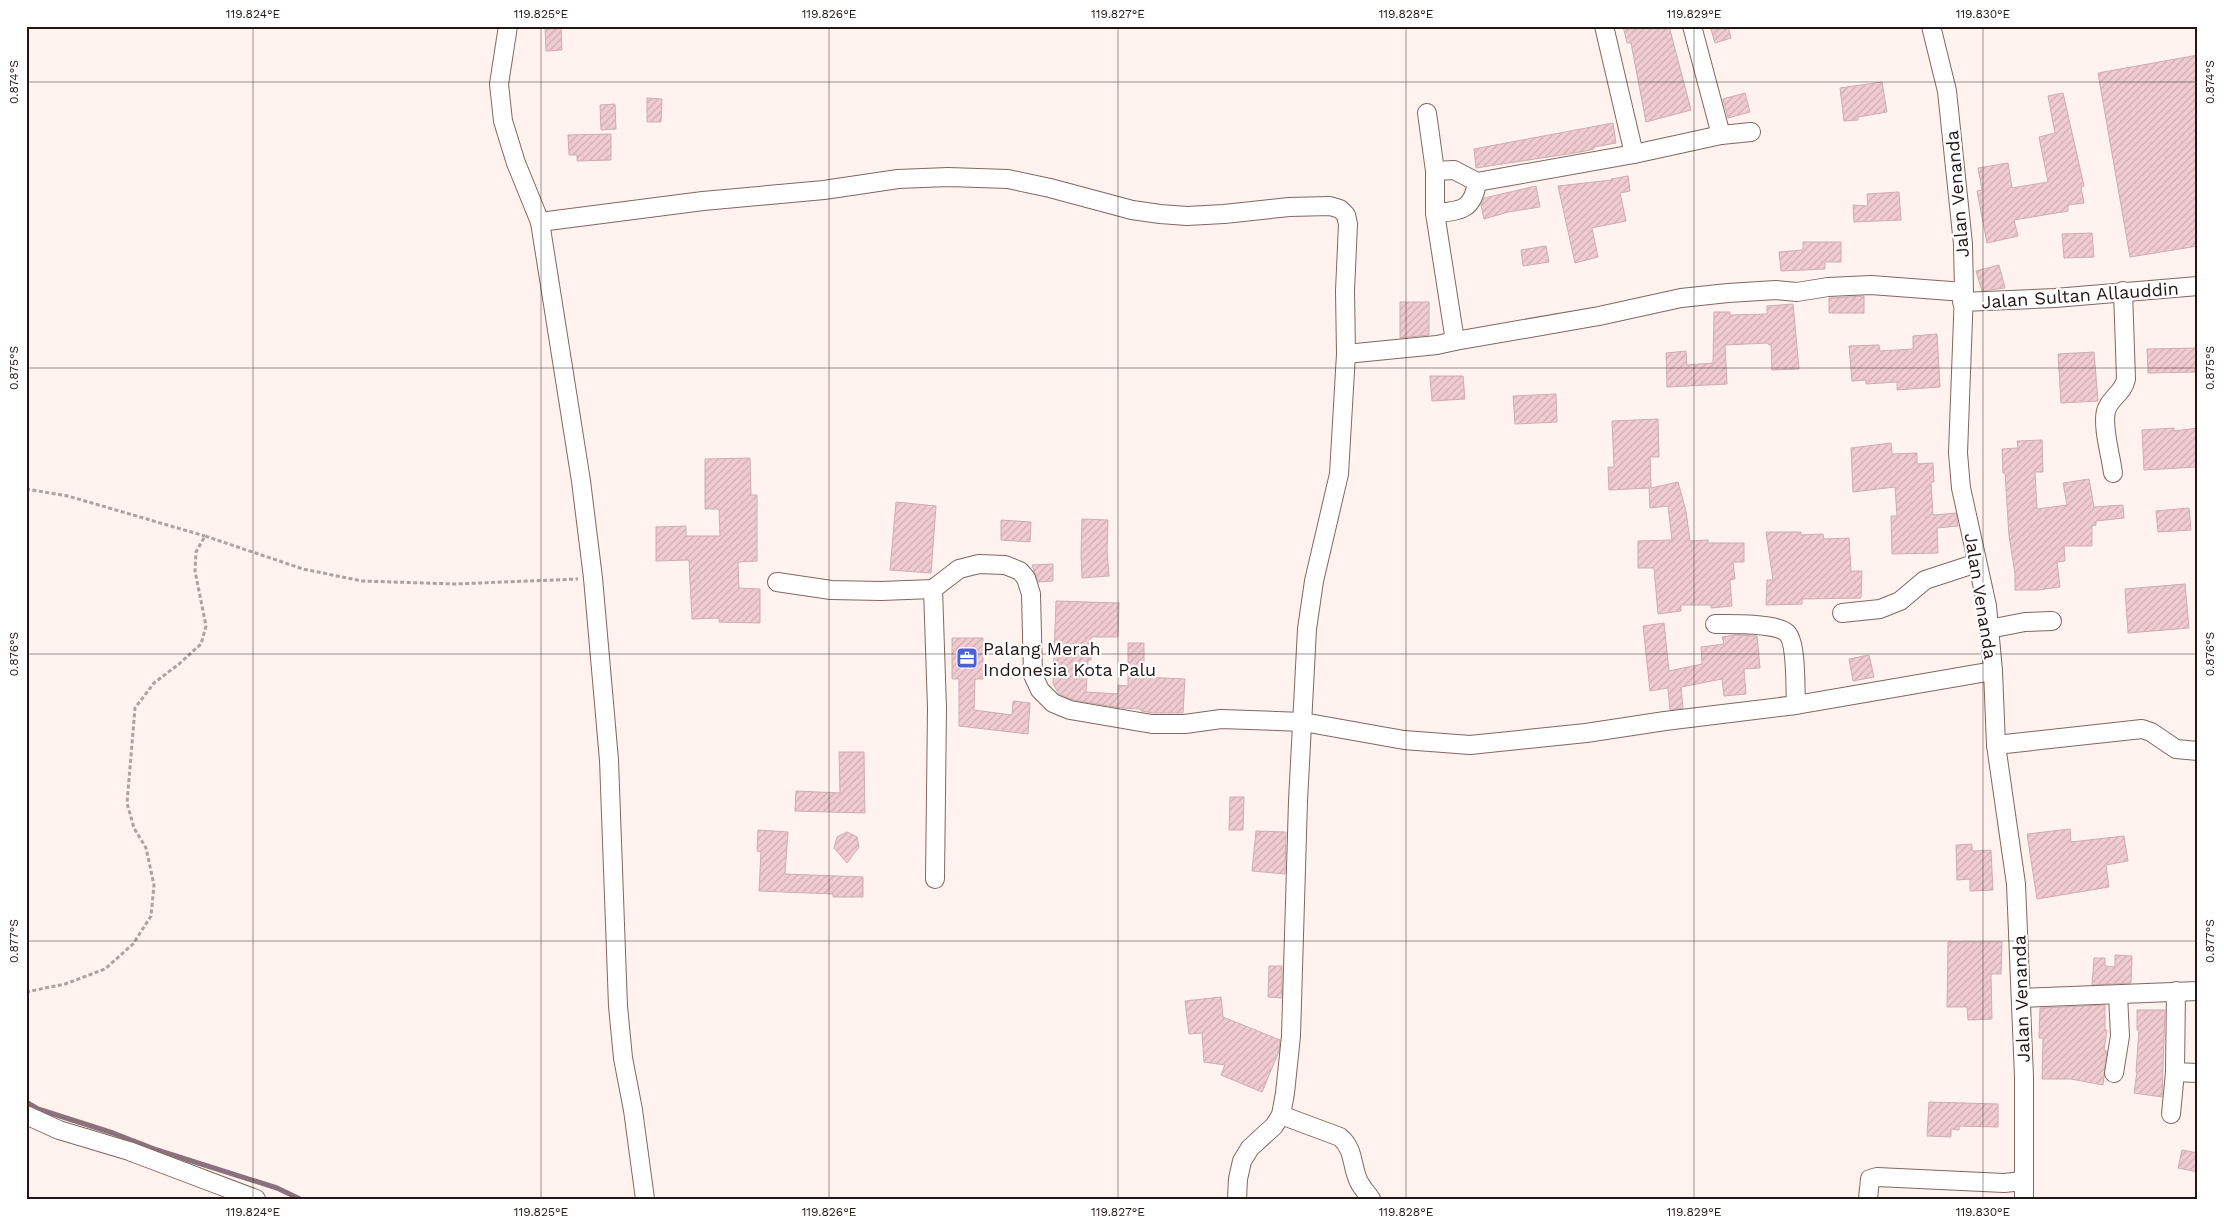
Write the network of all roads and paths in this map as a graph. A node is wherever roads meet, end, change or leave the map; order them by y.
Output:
1 (508, 26) edge
2 (1604, 26) edge
3 (1692, 26) edge
4 (1931, 26) edge
5 (1427, 113) dead end
6 (1751, 132) dead end
7 (1721, 134) junction
8 (1634, 154) junction
9 (1435, 171) junction
10 (1477, 182) junction
11 (1436, 213) junction
12 (540, 222) junction
13 (2198, 286) edge
14 (2123, 291) junction
15 (1963, 297) junction
16 (1454, 341) junction
17 (1346, 354) junction
18 (2114, 473) dead end
19 (26, 489) edge
20 (205, 536) junction
21 (1977, 562) junction
22 (593, 578) junction
23 (776, 582) dead end
24 (933, 590) junction
25 (1842, 613) dead end
26 (2052, 621) dead end
27 (1716, 624) dead end
28 (1990, 629) junction
29 (1993, 671) junction
30 (1796, 705) junction
31 (1303, 722) junction
32 (1996, 745) junction
33 (2198, 752) edge
34 (934, 879) dead end
35 (2176, 991) junction
36 (2198, 991) edge
37 (26, 992) edge
38 (2118, 994) junction
39 (2022, 998) junction
40 (2175, 1072) junction
41 (2114, 1073) dead end
42 (2198, 1073) edge
43 (2170, 1114) dead end
44 (26, 1115) edge
45 (1281, 1116) junction
46 (2023, 1181) junction
47 (2003, 1191) edge
48 (224, 1194) edge
49 (256, 1199) edge
50 (645, 1199) edge
51 (1237, 1199) edge
52 (1370, 1199) edge
53 (1868, 1199) edge
54 (2024, 1199) edge

1 - 12 street
2 - 8 street
3 - 7 street
4 - 15 street, Jalan Venanda
5 - 9 street
6 - 7 street
7 - 8 street
8 - 10 street
9 - 10 street
9 - 11 street
10 - 11 street
11 - 16 street
12 - 17 street
12 - 22 street
13 - 14 street, Jalan Sultan Allauddin
14 - 15 street, Jalan Sultan Allauddin
14 - 18 street
15 - 16 street, Jalan Sultan Allauddin
15 - 21 street, Jalan Venanda
16 - 17 street, Jalan Sultan Allauddin
17 - 31 street
19 - 20 path
20 - 22 path
20 - 37 path
21 - 25 street
21 - 28 street, Jalan Venanda
22 - 50 street
23 - 24 street
24 - 31 street
24 - 34 street
26 - 28 street
27 - 30 street
28 - 29 street, Jalan Venanda
29 - 30 street
29 - 32 street, Jalan Venanda
30 - 31 street
31 - 45 street
32 - 33 street
32 - 39 street, Jalan Venanda
35 - 36 street
35 - 38 street
35 - 40 street
38 - 39 street
38 - 41 street
39 - 46 street, Jalan Venanda
40 - 42 street
40 - 43 street
44 - 48 street
45 - 51 street
45 - 52 street
46 - 47 street
46 - 54 street, Jalan Venanda
47 - 53 street
48 - 49 street

